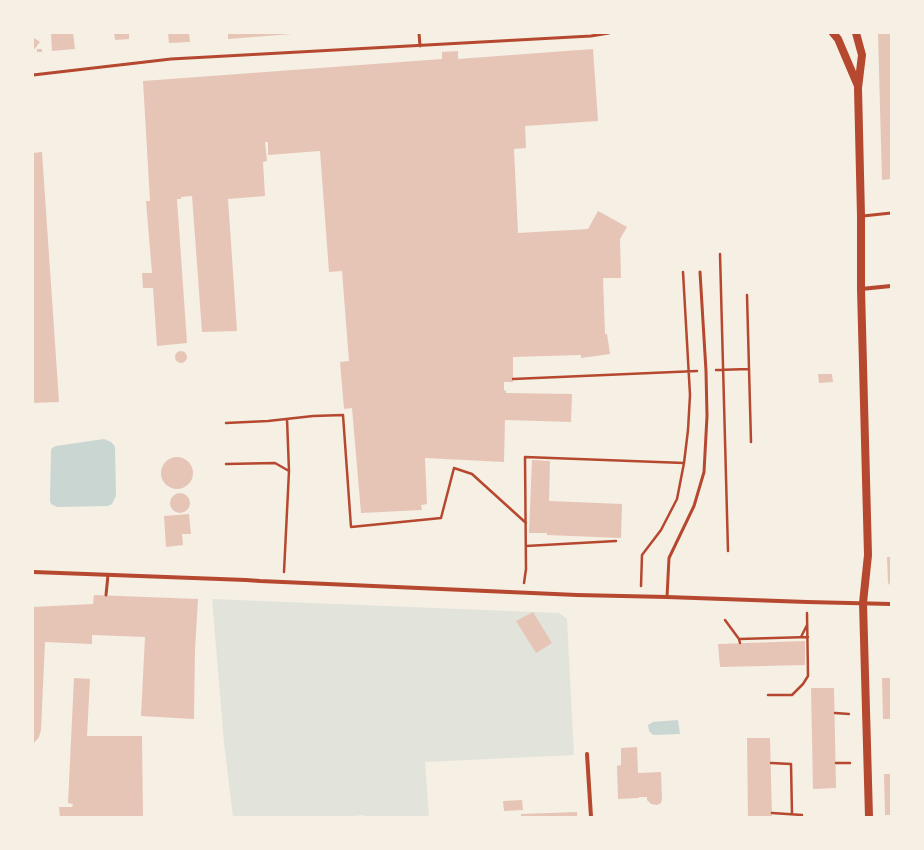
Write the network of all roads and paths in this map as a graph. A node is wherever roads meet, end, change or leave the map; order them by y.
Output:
1 (419, 33) edge
2 (609, 33) edge
3 (833, 33) edge
4 (856, 33) edge
5 (420, 46) junction
6 (33, 75) edge
7 (858, 88) junction
8 (891, 213) edge
9 (861, 216) junction
10 (720, 254) dead end
11 (683, 272) dead end
12 (700, 272) dead end
13 (891, 286) edge
14 (861, 289) junction
15 (747, 294) dead end
16 (724, 369) junction
17 (749, 369) junction
18 (688, 371) junction
19 (706, 371) junction
20 (513, 379) dead end
21 (287, 419) junction
22 (226, 423) dead end
23 (751, 442) dead end
24 (226, 464) dead end
25 (684, 464) junction
26 (289, 471) junction
27 (526, 523) junction
28 (616, 541) dead end
29 (526, 546) junction
30 (728, 551) dead end
31 (33, 572) edge
32 (108, 575) junction
33 (284, 582) junction
34 (523, 593) junction
35 (106, 595) dead end
36 (640, 596) junction
37 (667, 597) junction
38 (807, 602) junction
39 (863, 603) junction
40 (891, 604) edge
41 (725, 620) dead end
42 (808, 623) junction
43 (801, 637) junction
44 (808, 637) junction
45 (783, 638) junction
46 (739, 639) junction
47 (783, 642) dead end
48 (740, 643) dead end
49 (768, 695) dead end
50 (835, 714) dead end
51 (849, 714) dead end
52 (587, 754) dead end
53 (770, 763) dead end
54 (836, 763) dead end
55 (850, 763) dead end
56 (772, 813) dead end
57 (792, 814) junction
58 (802, 815) dead end
59 (591, 817) edge
60 (869, 817) edge

1 - 5 lane
2 - 5 lane
3 - 7 main road
4 - 7 main road
5 - 6 lane
7 - 9 main road
8 - 9 lane
9 - 14 main road
10 - 16 path
11 - 18 path
12 - 19 lane
13 - 14 street
14 - 39 main road
15 - 17 path
16 - 17 path
16 - 19 path
16 - 30 path
17 - 23 path
18 - 19 path
18 - 20 path
18 - 25 path
19 - 37 lane
21 - 22 path
21 - 26 path
21 - 27 path
24 - 26 path
25 - 27 path
25 - 36 path
26 - 33 path
27 - 29 path
28 - 29 path
29 - 34 path
31 - 32 street
32 - 33 street
32 - 35 lane
33 - 34 street
34 - 36 street
36 - 37 street
37 - 38 street
38 - 39 street
38 - 42 path
39 - 40 street
39 - 60 main road
41 - 46 path
42 - 43 path
42 - 44 path
43 - 44 path
43 - 45 path
44 - 49 path
45 - 46 path
45 - 47 path
46 - 48 path
50 - 51 path
52 - 59 street
53 - 57 path
54 - 55 path
56 - 57 path
57 - 58 path

